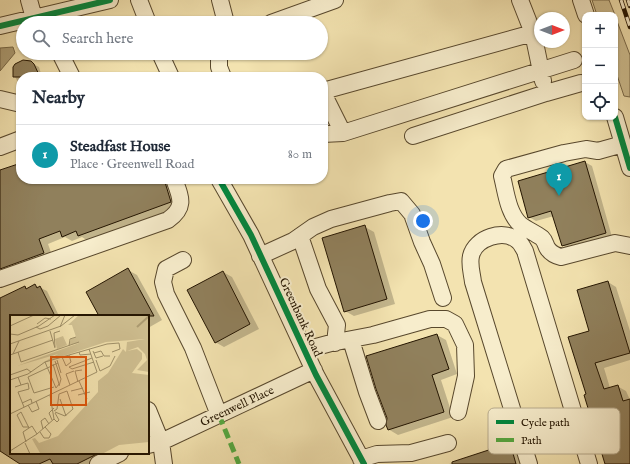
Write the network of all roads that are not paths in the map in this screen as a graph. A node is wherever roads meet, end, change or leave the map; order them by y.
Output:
1 (29, 0) edge
2 (110, 0) edge
3 (139, 0) edge
4 (220, 0) edge
5 (335, 0) edge
6 (520, 0) edge
7 (582, 0) edge
8 (585, 12) edge
9 (39, 16) edge
10 (52, 16) edge
11 (145, 16) edge
12 (224, 16) edge
13 (290, 16) edge
14 (16, 23) edge
15 (0, 26) edge
16 (533, 33) junction
17 (64, 60) edge
18 (163, 60) edge
19 (219, 60) edge
20 (574, 60) dead end
21 (541, 71) junction
22 (70, 72) edge
23 (169, 72) edge
24 (221, 72) edge
25 (581, 83) dead end
26 (328, 91) edge
27 (546, 93) junction
28 (0, 99) edge
29 (328, 102) edge
30 (16, 103) edge
31 (616, 120) edge
32 (344, 133) junction
33 (328, 134) edge
34 (413, 136) dead end
35 (16, 141) edge
36 (623, 144) junction
37 (0, 146) edge
38 (630, 168) edge
39 (176, 184) edge
40 (222, 184) edge
41 (300, 236) junction
42 (630, 246) edge
43 (260, 256) junction
44 (183, 260) dead end
45 (0, 279) edge
46 (443, 298) dead end
47 (351, 340) junction
48 (335, 342) junction
49 (305, 350) junction
50 (314, 370) junction
51 (512, 408) edge
52 (571, 408) edge
53 (458, 412) dead end
54 (219, 415) junction
55 (149, 416) edge
56 (378, 421) dead end
57 (448, 443) dead end
58 (154, 444) edge
59 (118, 454) edge
60 (526, 454) edge
61 (585, 454) edge
62 (363, 461) edge
63 (98, 464) edge
64 (164, 464) edge
65 (529, 464) edge
66 (588, 464) edge

1 - 9 street
2 - 10 street
3 - 11 street
4 - 12 street
5 - 13 street
6 - 16 street
7 - 8 street
14 - 15 street
16 - 21 street
16 - 26 street
17 - 22 street
18 - 23 street
19 - 24 street
20 - 21 street
21 - 27 street
21 - 32 street
25 - 27 street
27 - 34 street
28 - 30 street
29 - 32 street
31 - 36 street
32 - 33 street
35 - 37 street
36 - 38 street
36 - 42 street
39 - 45 street
40 - 43 street, Greenbank Road
41 - 43 street
41 - 46 street
41 - 48 street
43 - 49 street, Greenbank Road
44 - 54 street
47 - 48 street
47 - 53 street
47 - 56 street
48 - 49 street
49 - 50 street, Greenbank Road
50 - 54 street, Greenwell Place
50 - 62 street, Greenbank Road
51 - 52 street
54 - 58 street, Greenwell Place
55 - 58 street
57 - 62 street
58 - 64 street
59 - 63 street
60 - 65 street
61 - 66 street

